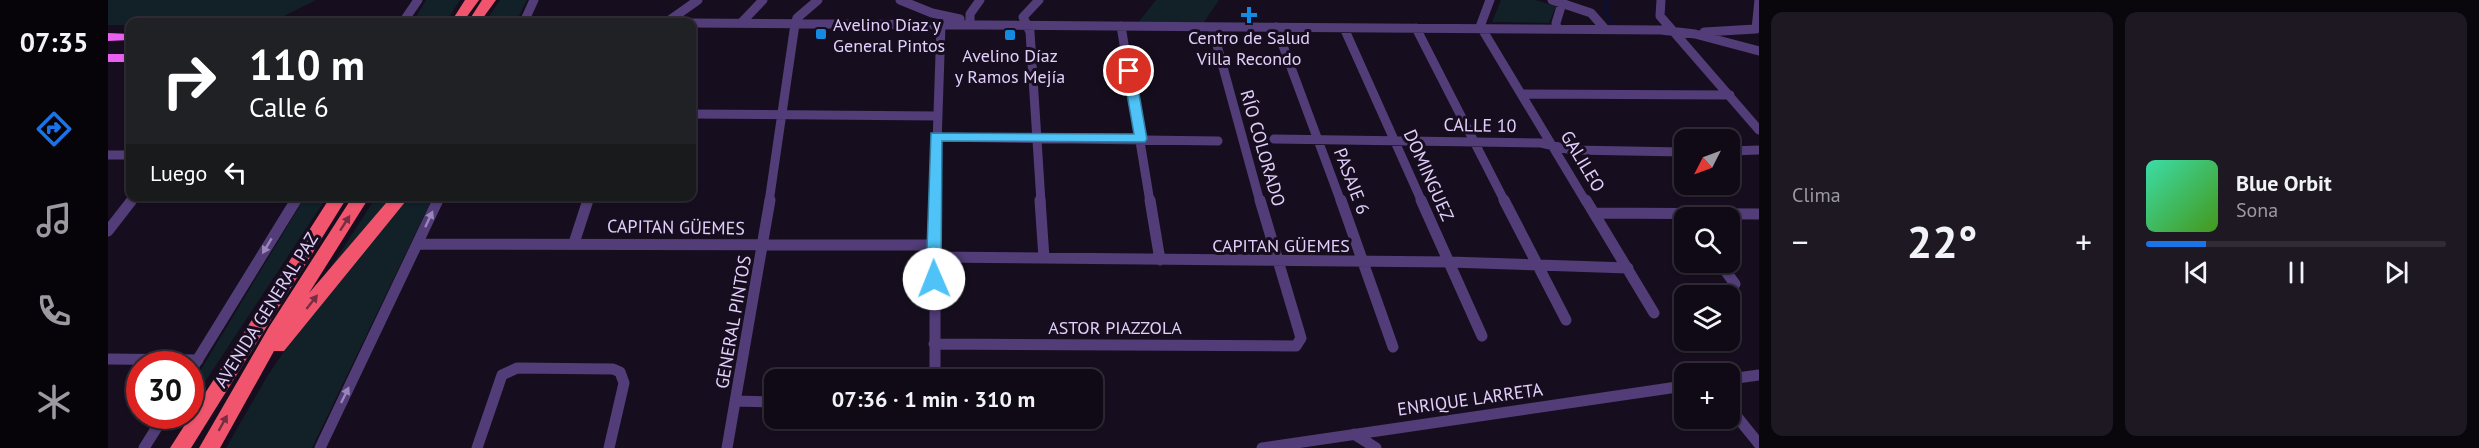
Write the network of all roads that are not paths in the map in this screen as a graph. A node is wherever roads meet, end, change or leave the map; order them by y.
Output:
1 (418, 0) edge
2 (472, 0) edge
3 (489, 0) edge
4 (534, 0) edge
5 (698, 0) edge
6 (763, 0) edge
7 (818, 0) edge
8 (900, 0) edge
9 (926, 0) edge
10 (980, 0) edge
11 (1039, 0) edge
12 (1490, 0) edge
13 (1552, 0) edge
14 (1661, 0) edge
15 (1759, 0) edge
16 (1563, 2) edge
17 (918, 8) junction
18 (407, 18) edge
19 (460, 18) edge
20 (477, 18) edge
21 (526, 18) edge
22 (672, 18) edge
23 (696, 23) edge
24 (741, 23) junction
25 (969, 23) junction
26 (795, 24) junction
27 (912, 25) junction
28 (941, 25) junction
29 (1027, 25) junction
30 (1121, 26) junction
31 (1212, 27) junction
32 (1276, 27) junction
33 (1344, 28) junction
34 (1416, 28) junction
35 (1482, 28) junction
36 (1557, 29) junction
37 (1756, 29) junction
38 (1606, 30) junction
39 (1675, 31) junction
40 (1695, 34) junction
41 (108, 37) edge
42 (126, 37) edge
43 (1759, 43) edge
44 (1759, 51) edge
45 (108, 58) edge
46 (126, 58) edge
47 (1523, 94) junction
48 (1730, 95) junction
49 (696, 114) edge
50 (780, 115) junction
51 (936, 116) junction
52 (1759, 130) edge
53 (935, 136) junction
54 (1038, 137) junction
55 (1141, 139) junction
56 (1274, 139) dead end
57 (1318, 139) junction
58 (1395, 139) junction
59 (1218, 141) dead end
60 (1475, 141) junction
61 (1554, 146) junction
62 (1759, 150) edge
63 (1740, 151) edge
64 (1674, 152) edge
65 (108, 155) edge
66 (126, 155) edge
67 (131, 201) edge
68 (295, 201) edge
69 (337, 201) edge
70 (359, 201) edge
71 (398, 201) edge
72 (438, 201) edge
73 (587, 201) edge
74 (1596, 213) junction
75 (1759, 214) edge
76 (1740, 215) edge
77 (1674, 216) edge
78 (108, 231) edge
79 (574, 243) junction
80 (418, 244) junction
81 (763, 245) junction
82 (933, 245) junction
83 (933, 257) junction
84 (1044, 258) junction
85 (1160, 260) junction
86 (1277, 262) junction
87 (1364, 262) junction
88 (1450, 262) junction
89 (1538, 265) junction
90 (1628, 268) junction
91 (1727, 273) edge
92 (1735, 284) dead end
93 (1654, 313) dead end
94 (1566, 320) dead end
95 (1482, 336) dead end
96 (934, 344) junction
97 (1296, 346) joint
98 (1394, 347) dead end
99 (203, 351) edge
100 (108, 359) edge
101 (126, 359) edge
102 (934, 369) edge
103 (1759, 375) edge
104 (1740, 378) edge
105 (1674, 387) edge
106 (237, 398) junction
107 (736, 402) junction
108 (764, 402) edge
109 (1740, 420) edge
110 (156, 429) edge
111 (1354, 434) junction
112 (1759, 444) edge
113 (144, 448) edge
114 (180, 448) edge
115 (209, 448) edge
116 (320, 448) edge
117 (477, 448) edge
118 (609, 448) edge
119 (727, 448) edge
120 (1262, 448) edge
121 (1376, 448) edge

1 - 18 street
2 - 19 highway
3 - 20 highway
4 - 21 street
5 - 22 street
6 - 24 street
7 - 26 street
8 - 17 street
9 - 17 street
10 - 25 street
11 - 29 street
12 - 35 street
13 - 16 street
14 - 39 street
15 - 37 street
16 - 36 street
16 - 38 street
17 - 25 street
17 - 27 street
23 - 24 street
24 - 26 street
25 - 28 street
25 - 29 street
26 - 27 street
26 - 50 street, GENERAL PINTOS
27 - 28 street
28 - 51 street
29 - 30 street
29 - 54 street
30 - 31 street
30 - 55 street
31 - 32 street
31 - 86 street, RÍO COLORADO
32 - 33 street
32 - 57 street, PASAJE 6
33 - 34 street
33 - 58 street, DOMINGUEZ
34 - 35 street
34 - 60 street
35 - 36 street
35 - 47 street, GALILEO
36 - 38 street
37 - 40 street
37 - 43 street
38 - 39 street
39 - 40 street
39 - 48 street
40 - 44 street
41 - 42 main road
45 - 46 main road
47 - 48 street
47 - 61 street, GALILEO
48 - 52 street
49 - 50 street
50 - 51 street
50 - 81 street, GENERAL PINTOS
51 - 53 street
53 - 54 street
53 - 82 street
54 - 55 street
54 - 84 street
55 - 59 street
55 - 85 street
56 - 57 street, CALLE 10
57 - 58 street, CALLE 10
57 - 87 street, PASAJE 6
58 - 60 street, CALLE 10
58 - 88 street, DOMINGUEZ
60 - 61 street, CALLE 10
60 - 89 street
61 - 64 street, CALLE 10
61 - 74 street, GALILEO
62 - 63 street
65 - 66 street
67 - 78 street
68 -> 99 street, AVENIDA GENERAL PAZ
69 - 114 highway, AVENIDA GENERAL PAZ
106 -> 70 highway, AVENIDA GENERAL PAZ
106 -> 71 highway
80 -> 72 street
73 - 79 street
74 - 77 street
74 - 90 street, GALILEO
75 - 76 street
79 - 80 street, CAPITAN GÜEMES
79 - 81 street, CAPITAN GÜEMES
116 -> 80 street
81 - 82 street, CAPITAN GÜEMES
81 - 107 street, GENERAL PINTOS
82 - 83 street
83 - 84 street, CAPITAN GÜEMES
83 - 96 street
84 - 85 street, CAPITAN GÜEMES
85 - 86 street, CAPITAN GÜEMES
86 - 87 street, CAPITAN GÜEMES
86 - 97 street, RÍO COLORADO
87 - 88 street, CAPITAN GÜEMES
87 - 98 street, PASAJE 6
88 - 89 street, CAPITAN GÜEMES
88 - 95 street, DOMINGUEZ
89 - 90 street, CAPITAN GÜEMES
89 - 94 street
90 - 93 street, GALILEO
91 - 92 street
96 - 97 street, ASTOR PIAZZOLA
96 - 102 street
100 - 101 street
103 - 104 street
105 - 111 street, ENRIQUE LARRETA
115 -> 106 highway, AVENIDA GENERAL PAZ
107 - 108 street
107 - 119 street, GENERAL PINTOS
109 - 112 street
110 - 113 street
111 - 120 street, ENRIQUE LARRETA
111 - 121 street
117 - 118 street

